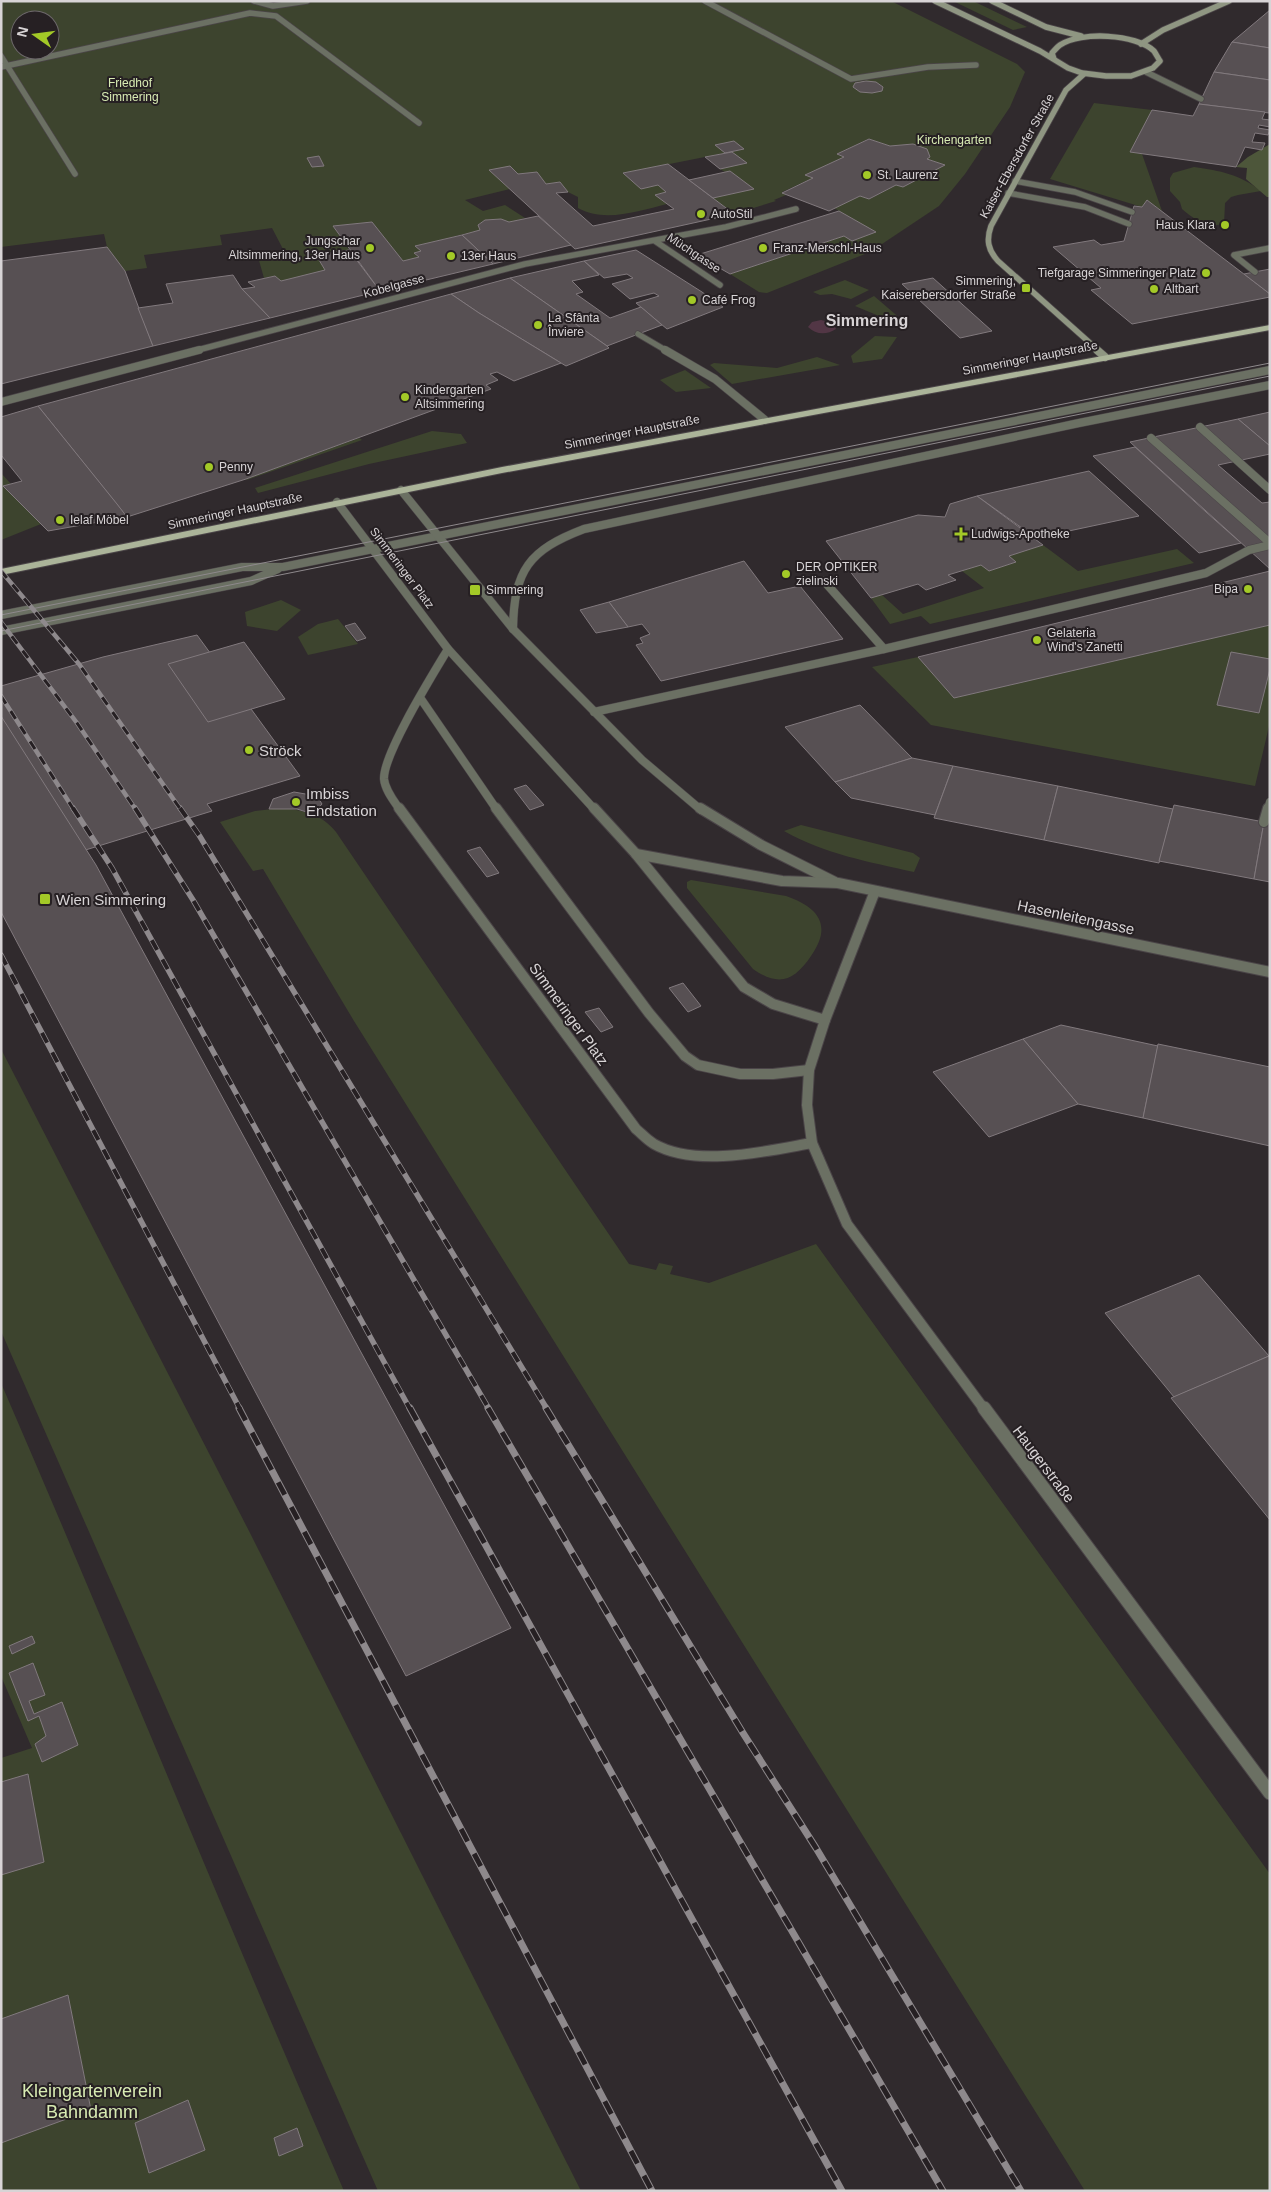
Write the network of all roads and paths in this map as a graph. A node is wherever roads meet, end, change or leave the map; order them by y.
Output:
1 (307, 1) edge
2 (705, 1) edge
3 (935, 1) edge
4 (992, 1) edge
5 (1229, 1) edge
6 (256, 3) edge
7 (284, 6) junction
8 (250, 13) junction
9 (276, 16) junction
10 (1087, 37) junction
11 (1141, 44) junction
12 (1, 56) edge
13 (1054, 59) junction
14 (976, 64) dead end
15 (5, 66) edge
16 (1146, 72) junction
17 (1084, 74) junction
18 (1201, 99) dead end
19 (419, 123) dead end
20 (75, 174) dead end
21 (1015, 181) junction
22 (1008, 194) junction
23 (796, 209) dead end
24 (1132, 212) dead end
25 (1128, 224) dead end
26 (655, 241) junction
27 (1270, 248) edge
28 (1256, 272) dead end
29 (720, 285) dead end
30 (1270, 327) edge
31 (638, 334) dead end
32 (1105, 357) junction
33 (1270, 370) edge
34 (1270, 385) edge
35 (1, 402) edge
36 (765, 420) junction
37 (1200, 427) dead end
38 (1151, 438) dead end
39 (401, 490) junction
40 (1270, 490) edge
41 (337, 502) junction
42 (437, 535) junction
43 (1270, 544) edge
44 (371, 549) junction
45 (283, 567) junction
46 (1, 572) edge
47 (824, 581) dead end
48 (1, 615) edge
49 (513, 628) junction
50 (1, 631) edge
51 (448, 649) junction
52 (884, 649) junction
53 (420, 699) junction
54 (594, 712) junction
55 (1270, 802) edge
56 (1264, 822) dead end
57 (636, 854) junction
58 (838, 883) junction
59 (876, 891) junction
60 (1270, 972) edge
61 (825, 1020) junction
62 (809, 1070) junction
63 (812, 1143) junction
64 (1270, 1793) edge

1 - 7 street
2 - 14 street
3 - 13 main road
4 - 10 main road
5 - 11 main road
6 - 7 street
6 - 8 street
7 - 9 street
8 - 9 street
8 - 15 street
9 - 19 street
10 - 11 main road
10 - 13 main road
11 - 16 main road
12 - 15 street
13 - 17 main road
15 - 20 street
16 - 17 main road
16 - 18 street
17 - 21 main road, Kaiser-Ebersdorfer Straße
21 - 22 main road, Kaiser-Ebersdorfer Straße
21 - 24 street
22 - 25 street
22 - 32 main road, Kaiser-Ebersdorfer Straße
23 - 26 street, Kobelgasse
26 - 29 street, Müchgasse
26 - 35 street, Kobelgasse
27 - 28 street
30 - 32 main road, Simmeringer Hauptstraße
31 - 36 street
32 - 36 main road, Simmeringer Hauptstraße
33 - 42 street
34 - 49 street
36 - 39 main road, Simmeringer Hauptstraße
37 - 40 street
38 - 43 street
39 - 41 main road, Simmeringer Hauptstraße
39 - 42 street
41 - 44 street, Simmeringer Platz
41 - 46 main road, Simmeringer Hauptstraße
42 - 44 street
42 - 49 street
43 - 52 street
44 - 45 street
44 - 51 street, Simmeringer Platz
45 - 48 street
45 - 50 street
47 - 52 street
49 - 54 street
51 - 53 street, Simmeringer Platz
51 - 57 street, Simmeringer Platz
52 - 54 street
53 - 62 street
53 - 63 street, Simmeringer Platz
54 - 58 street
55 - 56 street
57 - 58 street
57 - 61 street, Simmeringer Platz
58 - 59 street
59 - 60 street, Hasenleitengasse
59 - 61 street
61 - 62 street
62 - 63 street
63 - 64 street, Haugerstraße

